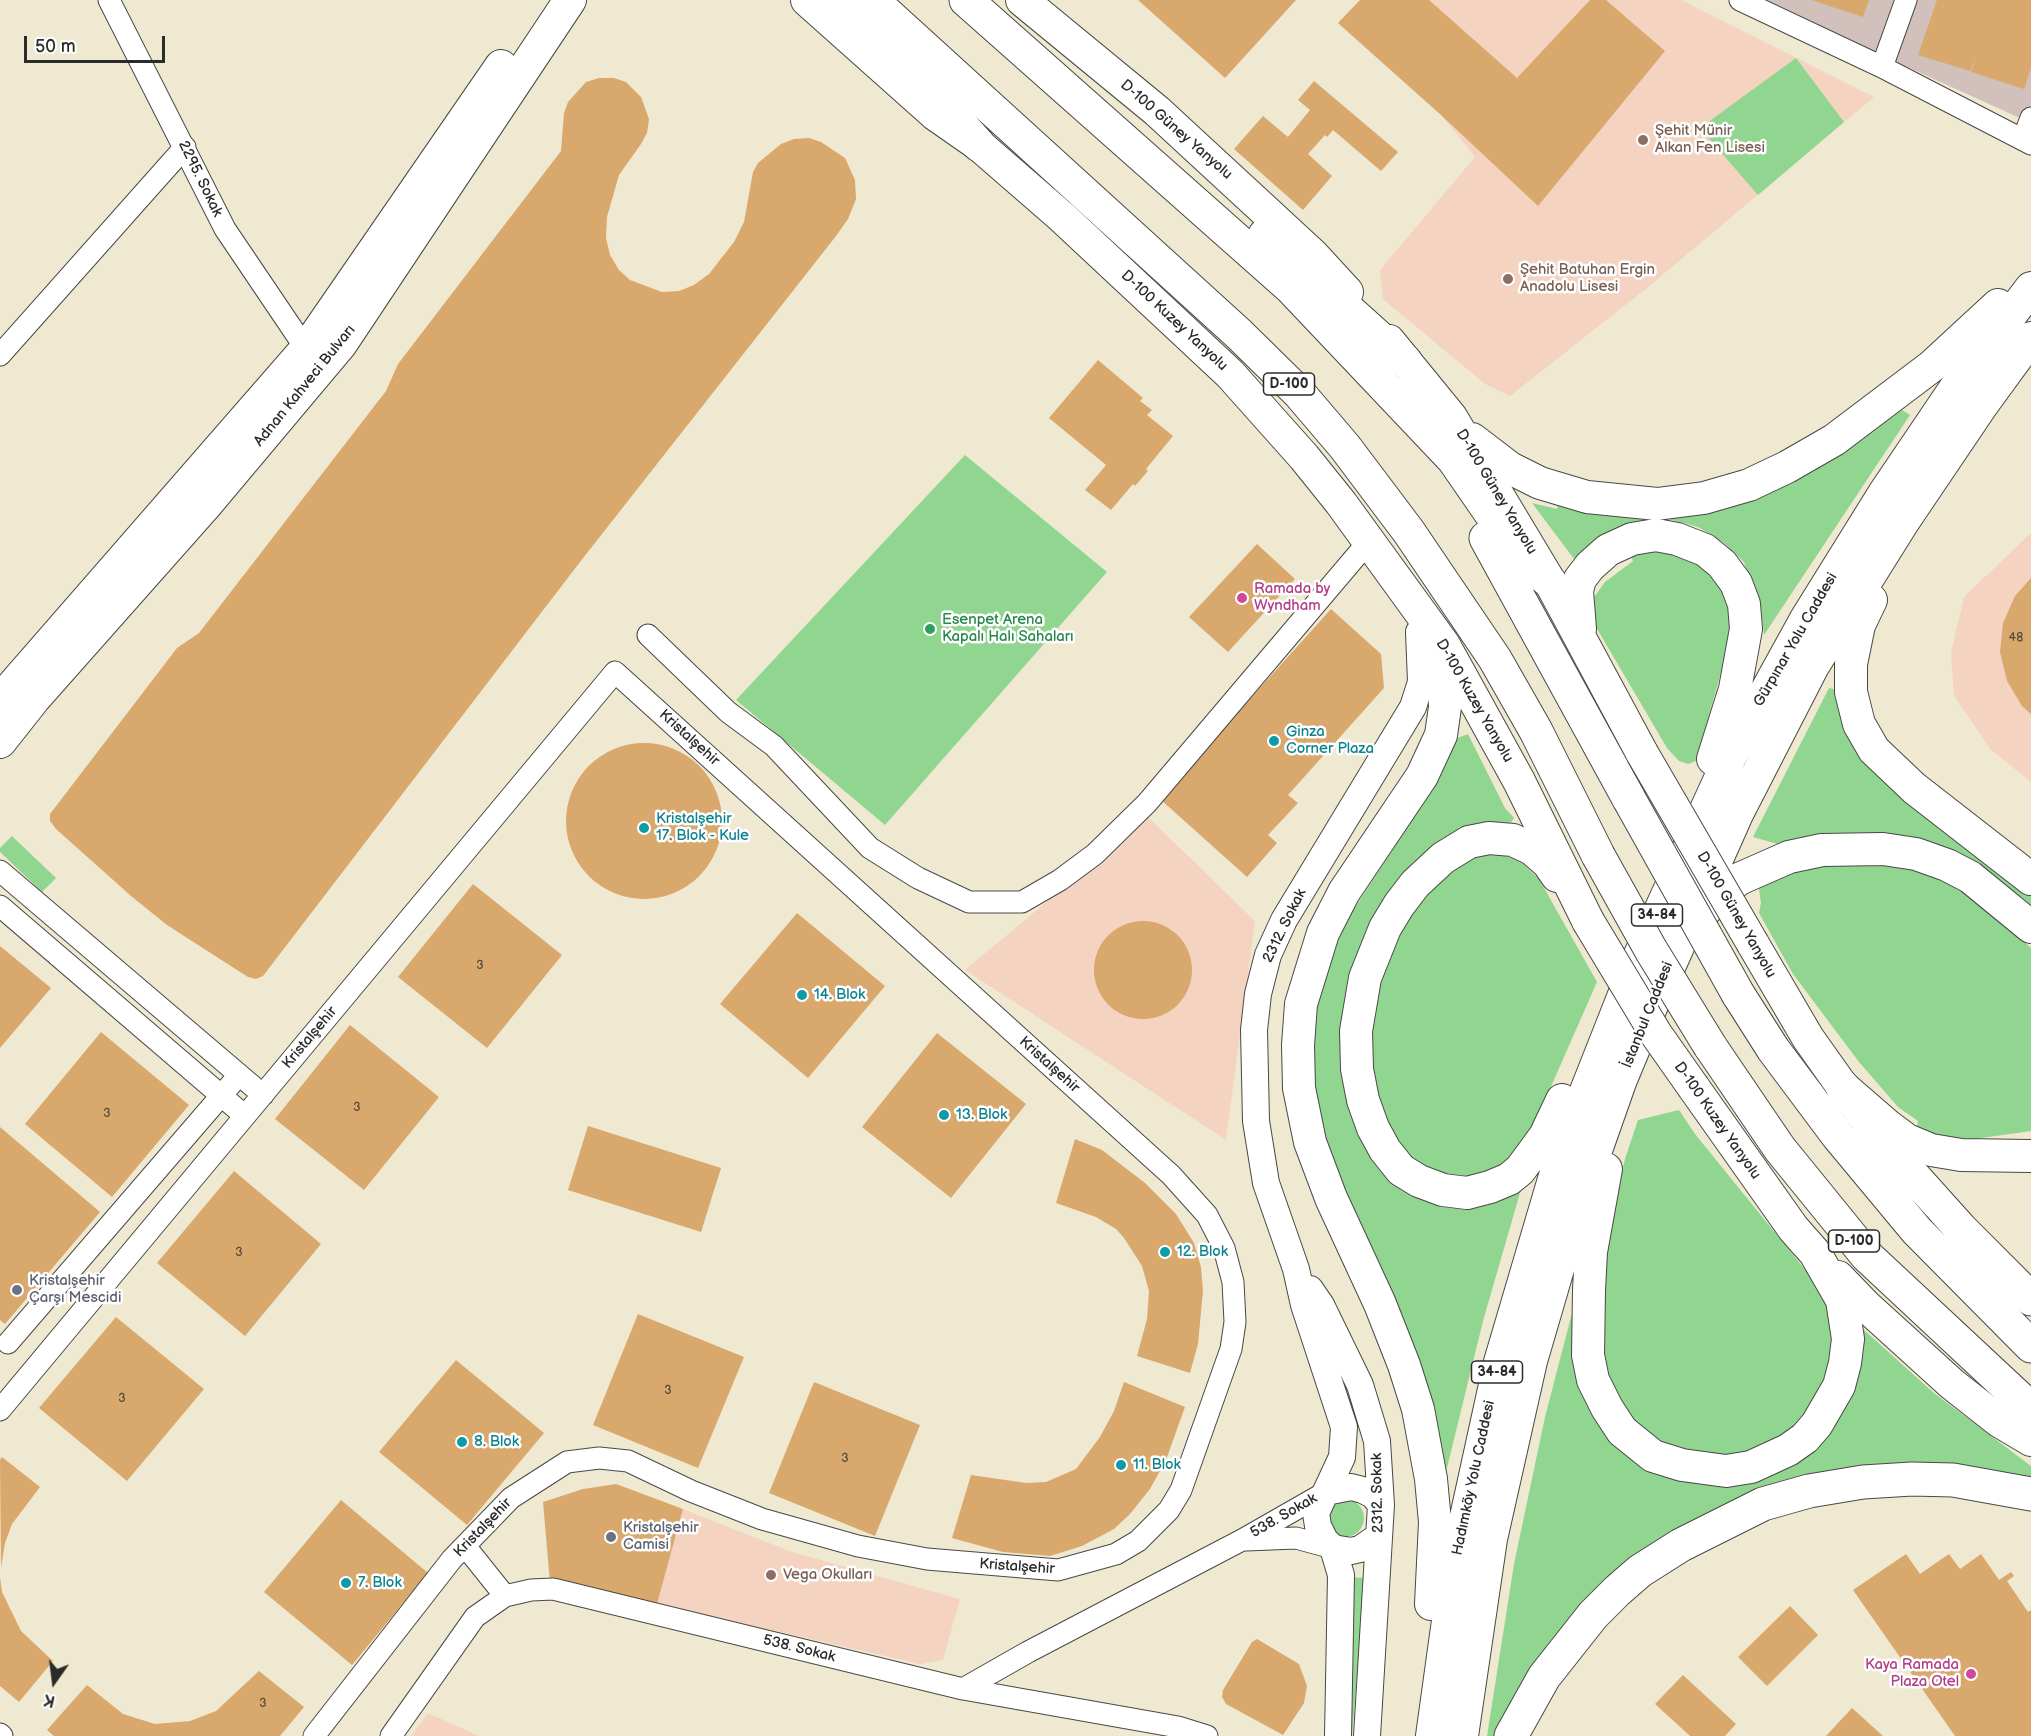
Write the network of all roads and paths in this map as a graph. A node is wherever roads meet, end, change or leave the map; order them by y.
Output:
1 (109, 0) edge
2 (546, 0) edge
3 (570, 0) edge
4 (807, 0) edge
5 (837, 0) edge
6 (872, 0) edge
7 (966, 0) edge
8 (1022, 0) edge
9 (1740, 0) edge
10 (1905, 0) edge
11 (1882, 67) junction
12 (1058, 81) junction
13 (2031, 118) edge
14 (2027, 142) edge
15 (979, 146) junction
16 (185, 147) junction
17 (2031, 275) edge
18 (2031, 288) edge
19 (2031, 338) edge
20 (0, 355) edge
21 (315, 357) junction
22 (1405, 361) junction
23 (1383, 386) junction
24 (1451, 417) junction
25 (1904, 522) junction
26 (1369, 541) junction
27 (1550, 582) junction
28 (1415, 606) junction
29 (648, 635) dead end
30 (1589, 656) junction
31 (3, 721) edge
32 (1704, 810) junction
33 (0, 871) edge
34 (2031, 879) edge
35 (0, 906) edge
36 (1588, 921) junction
37 (2031, 927) edge
38 (70, 930) junction
39 (1676, 948) junction
40 (53, 952) junction
41 (150, 999) junction
42 (133, 1020) junction
43 (1613, 1021) junction
44 (239, 1075) junction
45 (1620, 1082) junction
46 (1842, 1086) junction
47 (221, 1095) junction
48 (262, 1095) junction
49 (245, 1116) junction
50 (2024, 1153) edge
51 (1793, 1228) junction
52 (1296, 1269) junction
53 (2031, 1299) edge
54 (8, 1343) dead end
55 (2031, 1346) edge
56 (2031, 1409) edge
57 (0, 1410) edge
58 (2031, 1440) edge
59 (1326, 1492) junction
60 (2031, 1494) edge
61 (1381, 1505) junction
62 (1379, 1536) junction
63 (1242, 1540) junction
64 (465, 1546) junction
65 (1333, 1548) junction
66 (505, 1596) junction
67 (963, 1689) junction
68 (1175, 1731) edge
69 (314, 1736) edge
70 (391, 1736) edge
71 (1207, 1736) edge
72 (1338, 1736) edge
73 (1366, 1736) edge
74 (1423, 1736) edge
75 (1432, 1736) edge
76 (1462, 1736) edge
77 (1510, 1736) edge

1 - 16 street, 2295. Sokak
2 - 21 main road, Adnan Kahveci Bulvarı
3 - 21 main road, Adnan Kahveci Bulvarı
4 - 15 main road, D-100 Kuzey Yanyolu
5 - 15 highway
6 - 56 highway, D-100, bridge
7 - 12 highway
8 - 22 main road, D-100 Güney Yanyolu
9 - 11 street
10 - 11 street
11 - 14 street
12 - 22 highway
12 - 23 highway
13 - 14 street
15 - 26 main road, D-100 Kuzey Yanyolu
16 - 20 street
16 - 21 street, 2295. Sokak
17 - 24 main road
18 - 32 main road, Gürpınar Yolu Caddesi
19 - 25 main road, Gürpınar Yolu Caddesi
21 - 31 main road, Adnan Kahveci Bulvarı
22 - 24 main road, D-100 Güney Yanyolu
23 - 27 highway
23 - 55 highway, bridge
24 - 27 main road, D-100 Güney Yanyolu
25 - 34 main road
25 - 39 main road, Gürpınar Yolu Caddesi
26 - 28 main road, D-100 Kuzey Yanyolu
26 - 29 street
27 - 30 main road, D-100 Güney Yanyolu
28 - 36 main road, D-100 Kuzey Yanyolu
28 - 52 street, 2312. Sokak
28 - 74 main road
30 - 32 main road
30 - 46 main road, D-100 Güney Yanyolu, bridge
32 - 43 main road, Gürpınar Yolu Caddesi / 34-84
33 - 38 street
35 - 40 street
36 - 43 main road
36 - 51 main road, D-100 Kuzey Yanyolu, bridge
37 - 39 main road
38 - 40 street
38 - 41 street
39 - 45 main road, İstanbul Caddesi / 34-84
40 - 42 street
41 - 42 street
41 - 44 street
42 - 47 street
43 - 75 main road, Hadımköy Yolu Caddesi / 34-84
44 - 47 street
44 - 48 street
45 - 51 main road
45 - 76 main road, Hadımköy Yolu Caddesi / 34-84
46 - 50 main road, D-100 Güney Yanyolu
46 - 53 highway
47 - 49 street
47 - 54 street
48 - 49 street, Kristalşehir
48 - 64 street, Kristalşehir
49 - 57 street, Kristalşehir
51 - 58 main road, D-100 Kuzey Yanyolu
52 - 59 street, 2312. Sokak
52 - 61 street, 2312. Sokak
59 - 61 street
59 - 63 street, 538. Sokak
59 - 65 street, 2312. Sokak
60 - 77 highway
61 - 62 street, 2312. Sokak
62 - 65 street
62 - 73 street, 2312. Sokak
63 - 65 street, 538. Sokak
63 - 67 street, 538. Sokak
64 - 66 street
64 - 69 street, Kristalşehir
65 - 72 street, 2312. Sokak
66 - 67 street, 538. Sokak
66 - 70 street, 538. Sokak
67 - 68 street
68 - 71 street

